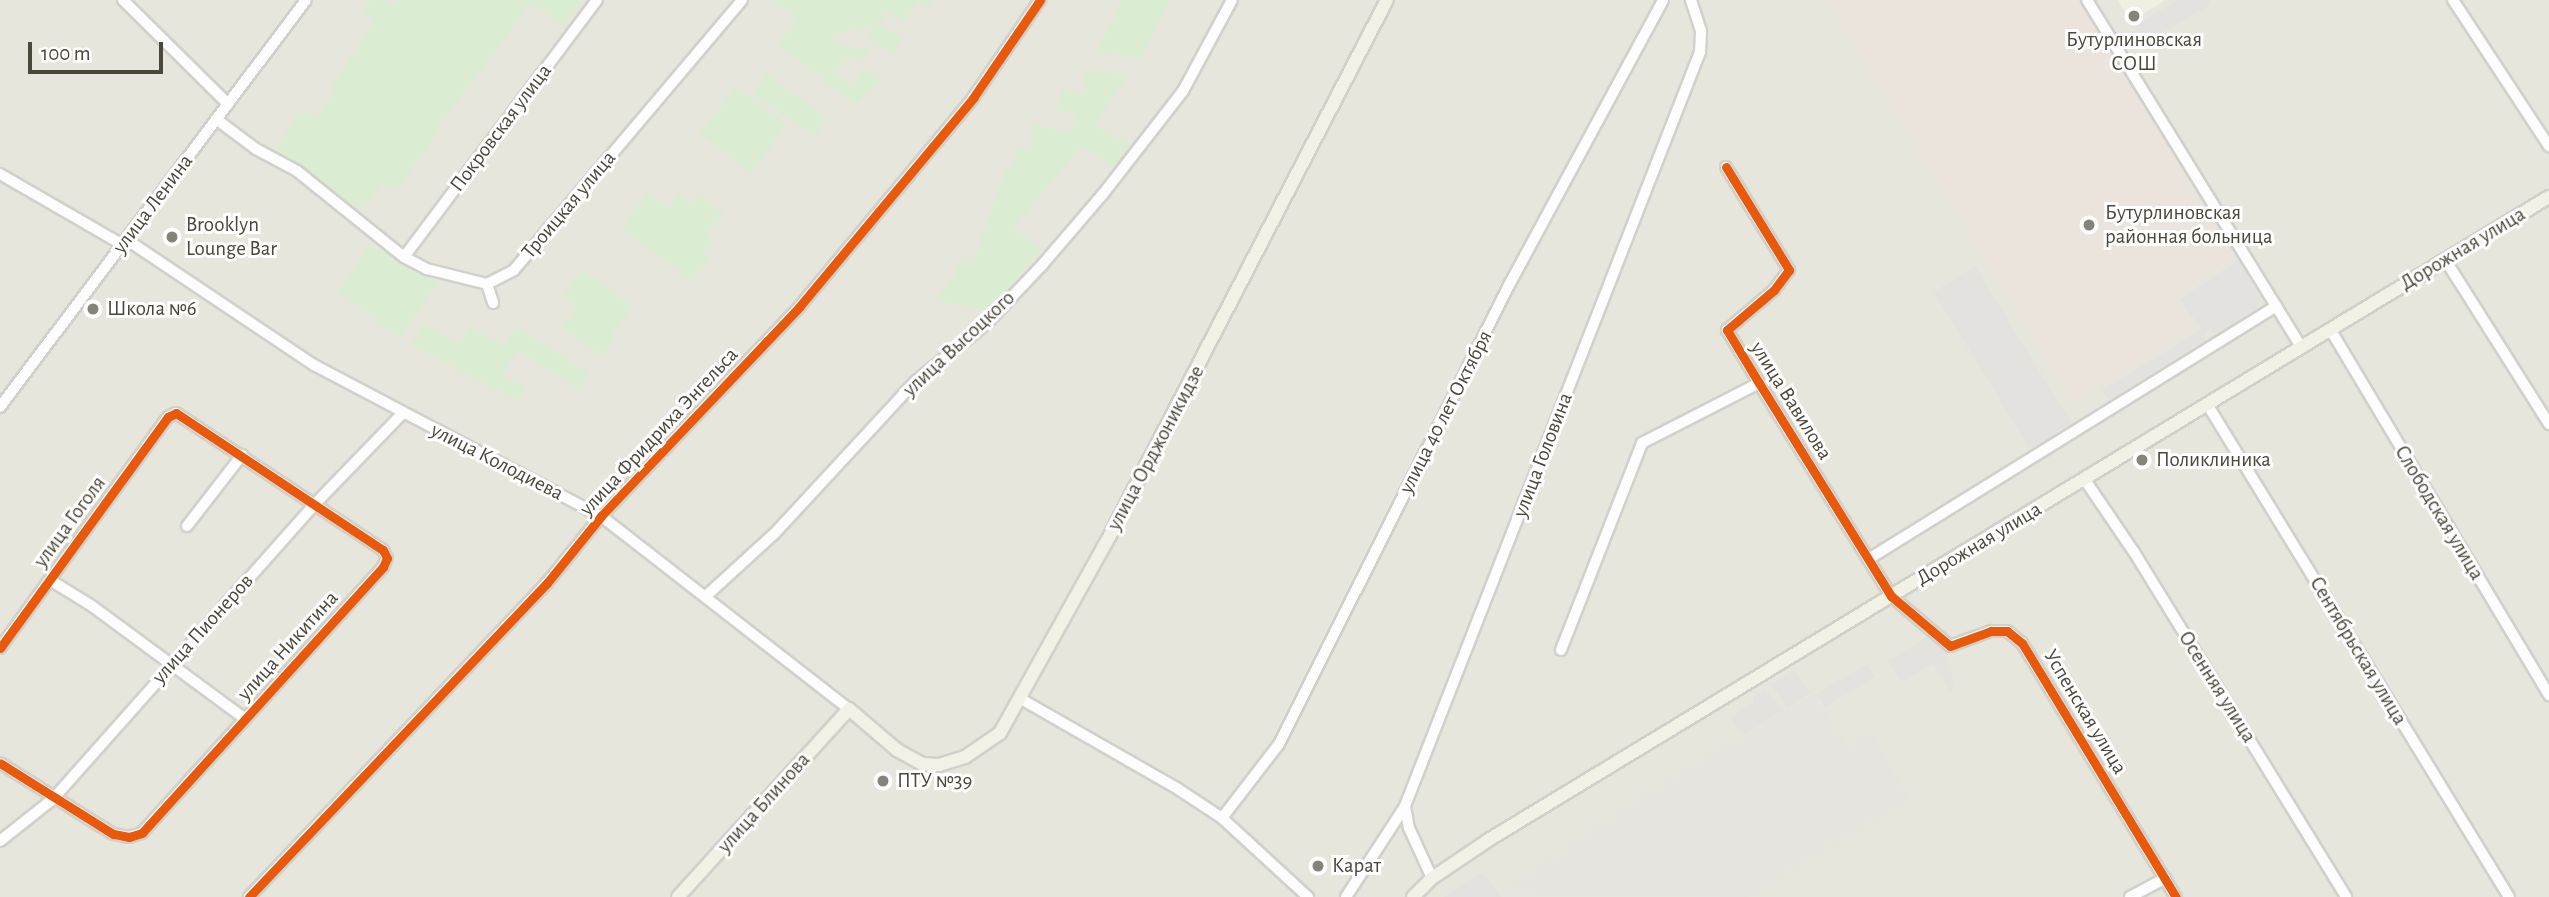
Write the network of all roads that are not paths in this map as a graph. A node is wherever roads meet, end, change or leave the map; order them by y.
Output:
1 (123, 0) edge
2 (306, 0) edge
3 (597, 0) edge
4 (742, 0) edge
5 (1040, 0) edge
6 (1233, 0) edge
7 (1387, 0) edge
8 (1663, 0) edge
9 (1691, 0) edge
10 (2087, 0) edge
11 (2453, 0) edge
12 (228, 104) junction
13 (216, 119) junction
14 (2549, 146) edge
15 (1726, 167) dead end
16 (0, 174) edge
17 (2549, 197) edge
18 (125, 242) junction
19 (404, 257) junction
20 (2445, 261) junction
21 (487, 284) junction
22 (493, 303) dead end
23 (2276, 306) junction
24 (2330, 329) junction
25 (2301, 346) junction
26 (1759, 383) junction
27 (2207, 404) junction
28 (0, 407) edge
29 (402, 414) junction
30 (168, 417) joint
31 (2549, 424) edge
32 (242, 455) junction
33 (2085, 480) junction
34 (315, 504) junction
35 (601, 516) junction
36 (187, 526) dead end
37 (1870, 558) junction
38 (50, 580) junction
39 (706, 596) junction
40 (1891, 596) junction
41 (0, 648) edge
42 (1561, 650) dead end
43 (170, 665) junction
44 (2549, 695) edge
45 (1021, 699) junction
46 (849, 709) junction
47 (245, 719) junction
48 (0, 763) edge
49 (53, 799) junction
50 (1405, 806) junction
51 (1222, 818) junction
52 (0, 841) edge
53 (1432, 878) junction
54 (2165, 878) junction
55 (249, 897) edge
56 (678, 897) edge
57 (1308, 897) edge
58 (1346, 897) edge
59 (1413, 897) edge
60 (2130, 897) edge
61 (2176, 897) edge
62 (2346, 897) edge
63 (2509, 897) edge

1 - 12 street
2 - 12 street, улица Ленина
3 - 19 street, Покровская улица
4 - 21 street, Троицкая улица
5 - 35 street, улица Фридриха Энгельса
6 - 39 street, улица Высоцкого
7 - 45 main road, улица Орджоникидзе
8 - 51 street, улица 40 лет Октября
9 - 50 street, улица Головина
10 - 23 street
11 - 14 street
12 - 13 street, улица Ленина
13 - 18 street, улица Ленина
13 - 19 street
15 - 26 street, улица Вавилова
16 - 18 street, улица Колодиева
17 - 20 main road, Дорожная улица
18 - 28 street, улица Ленина
18 - 29 street, улица Колодиева
19 - 21 street
20 - 24 main road, Дорожная улица
20 - 31 street
21 - 22 street
23 - 25 street
23 - 37 street
24 - 25 main road, Дорожная улица
24 - 44 street, Слободская улица
25 - 27 main road, Дорожная улица
26 - 37 street, улица Вавилова
26 - 42 street
27 - 33 main road, Дорожная улица
27 - 63 street, Сентябрьская улица
29 - 34 street, улица Пионеров
29 - 35 street, улица Колодиева
30 - 32 street, улица Никитина
30 - 38 street, улица Гоголя
32 - 34 street, улица Никитина
32 - 36 street
33 - 40 main road, Дорожная улица
33 - 62 street, Осенняя улица
34 - 43 street, улица Пионеров
34 - 47 street, улица Никитина
35 - 39 street, улица Колодиева
35 - 55 street, улица Фридриха Энгельса
37 - 40 street, улица Вавилова
38 - 41 street, улица Гоголя
38 - 43 street
39 - 46 street, улица Колодиева
40 - 53 main road, Дорожная улица
40 - 54 street, Успенская улица
43 - 47 street
43 - 49 street, улица Пионеров
45 - 46 main road, улица Орджоникидзе
45 - 51 street
46 - 56 main road, улица Блинова
47 - 49 street, улица Никитина
48 - 49 street, улица Никитина
49 - 52 street, улица Пионеров
50 - 53 street
50 - 58 street, улица Головина
51 - 57 street
53 - 59 main road, Дорожная улица
54 - 60 street
54 - 61 street, Успенская улица

